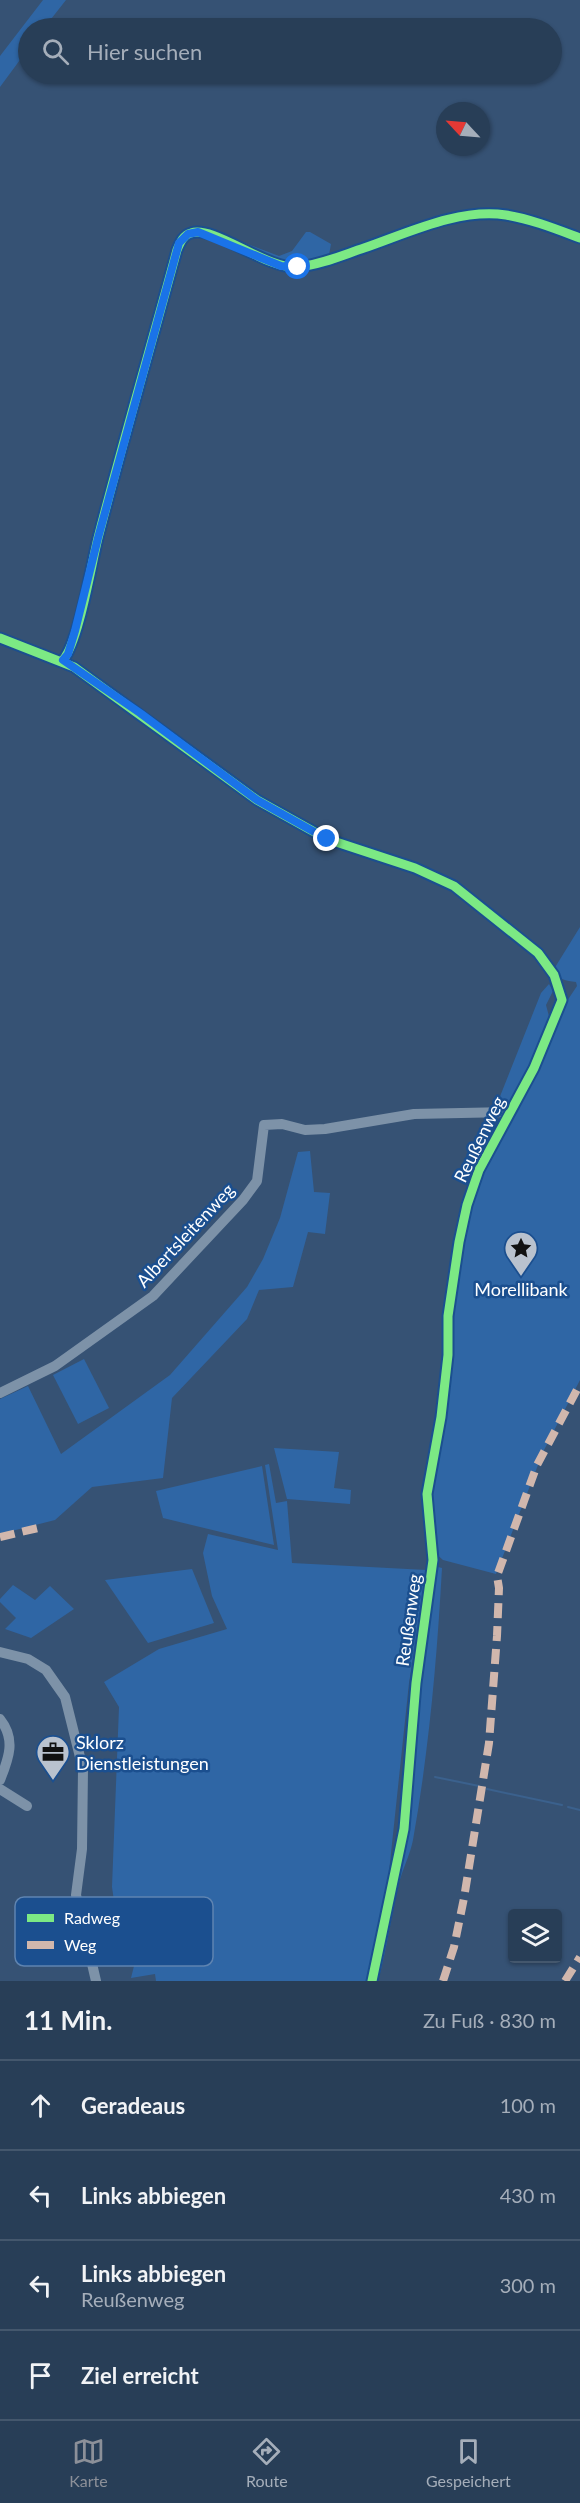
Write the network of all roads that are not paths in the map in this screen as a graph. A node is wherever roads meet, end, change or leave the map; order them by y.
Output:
1 (580, 238) edge
2 (0, 638) edge
3 (63, 660) junction
4 (509, 1112) junction
5 (0, 1393) edge
6 (0, 1652) edge
7 (0, 1719) edge
8 (0, 1780) edge
9 (0, 1789) edge
10 (27, 1806) dead end
11 (76, 1897) edge
12 (93, 1966) edge
13 (96, 1981) edge
14 (372, 1981) edge

1 - 3 street
2 - 3 street
3 - 4 street, Reußenweg
4 - 5 street, Albertsleitenweg
4 - 14 street, Reußenweg
6 - 11 street
7 - 8 street
9 - 10 street
12 - 13 street

